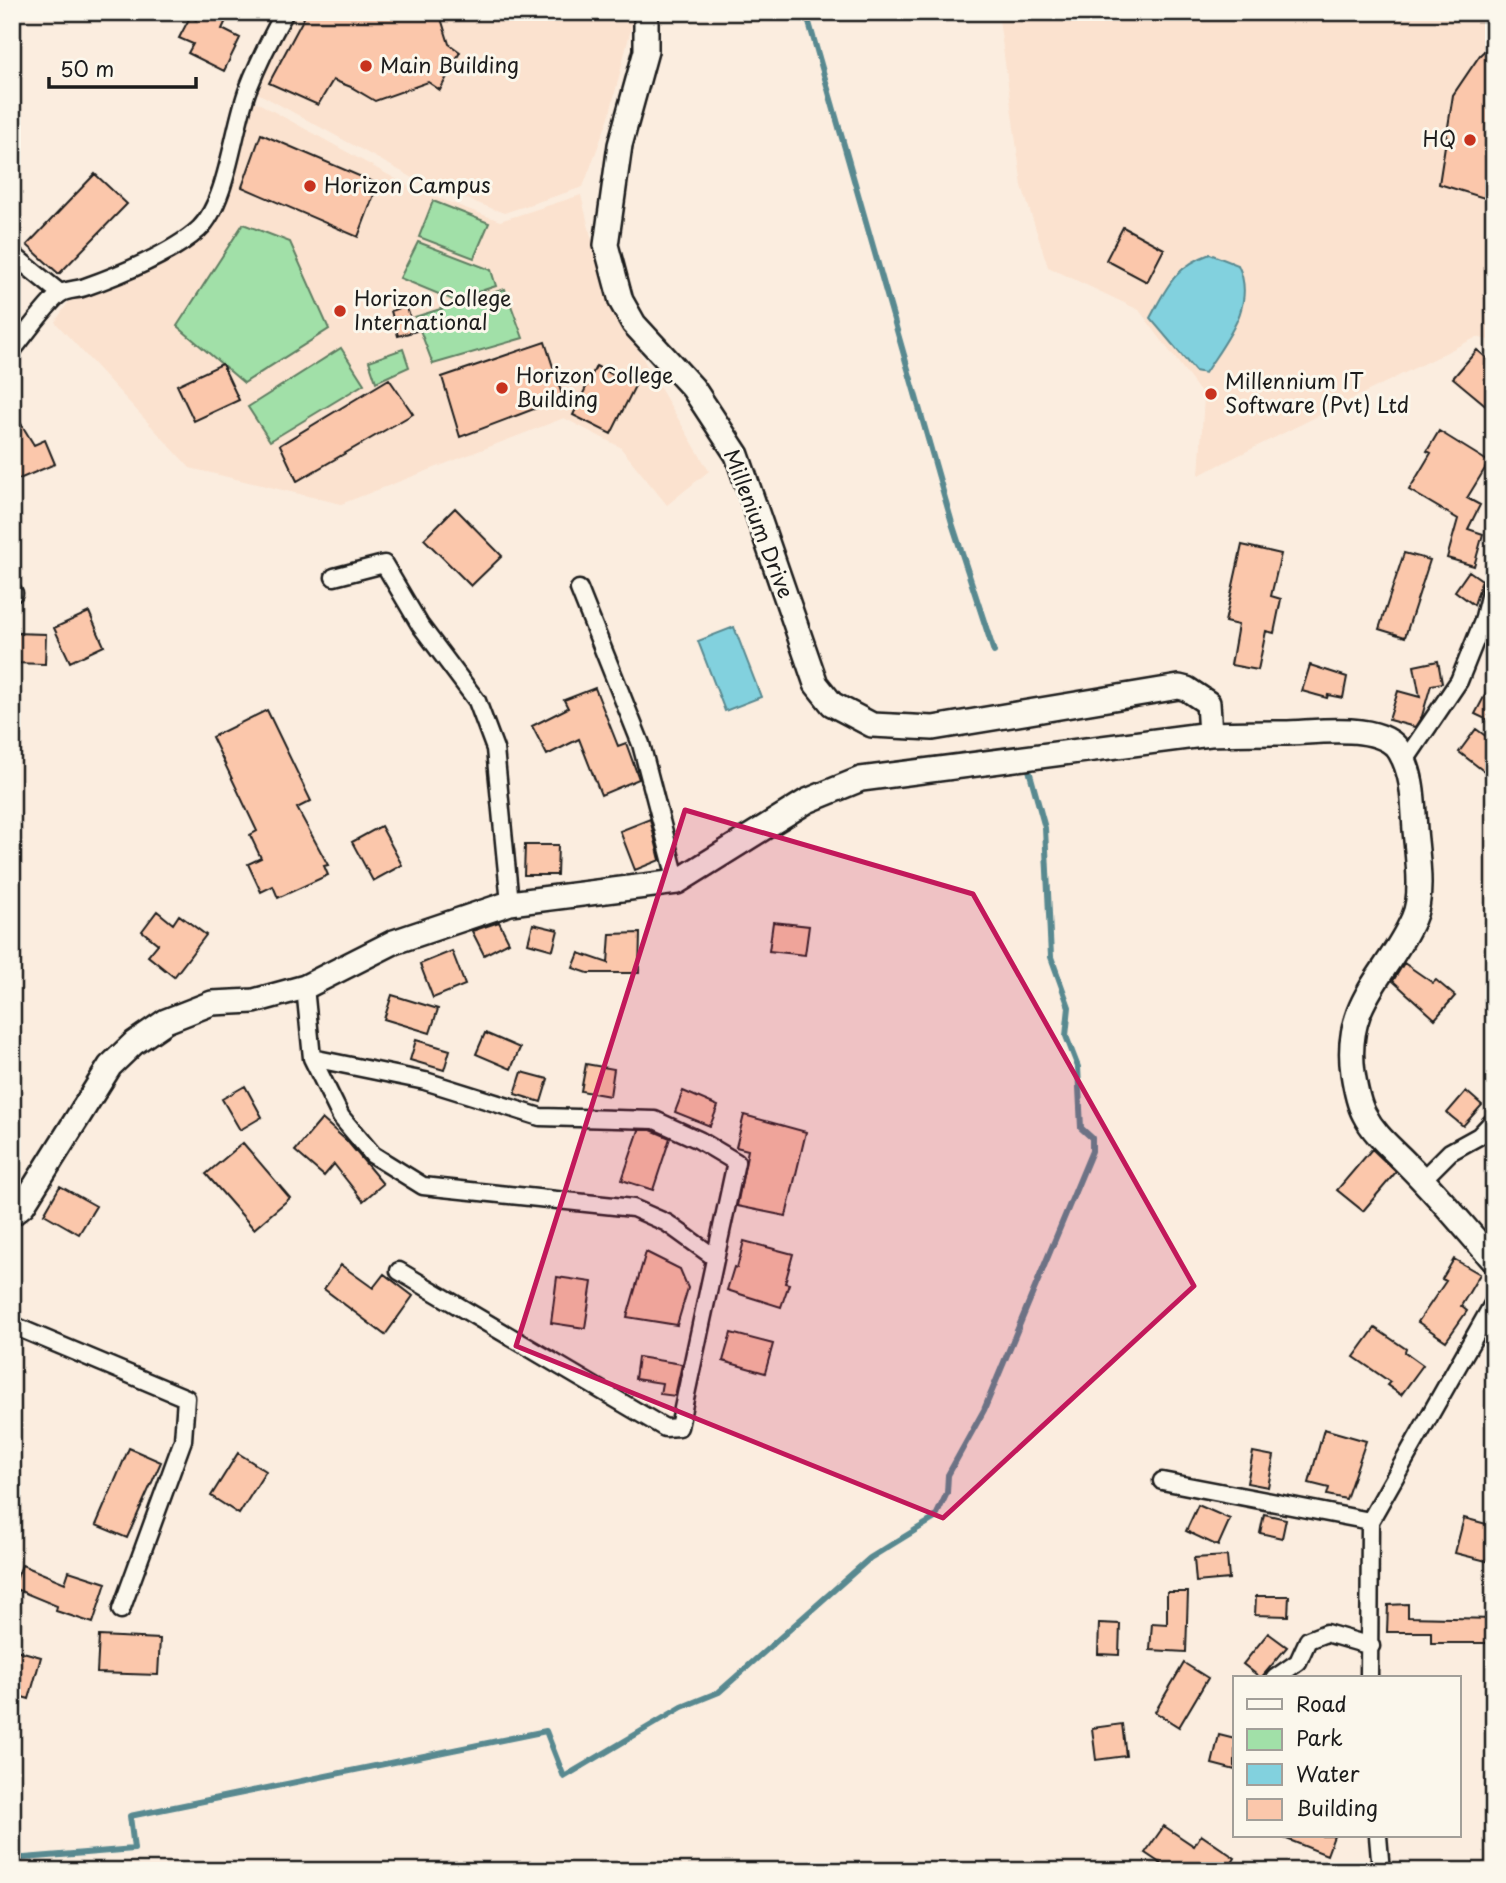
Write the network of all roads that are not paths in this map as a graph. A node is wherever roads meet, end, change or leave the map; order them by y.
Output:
1 (285, 12) edge
2 (646, 12) edge
3 (12, 254) edge
4 (60, 293) junction
5 (12, 351) edge
6 (1494, 576) edge
7 (334, 577) dead end
8 (579, 589) dead end
9 (1210, 734) junction
10 (1404, 762) junction
11 (677, 882) junction
12 (510, 903) junction
13 (305, 988) junction
14 (312, 1058) junction
15 (1494, 1120) edge
16 (1422, 1180) junction
17 (12, 1214) edge
18 (714, 1257) junction
19 (1494, 1261) edge
20 (399, 1271) dead end
21 (1494, 1302) edge
22 (12, 1325) edge
23 (1162, 1481) dead end
24 (1370, 1521) junction
25 (121, 1610) dead end
26 (1371, 1646) junction
27 (1278, 1676) edge
28 (1369, 1676) edge
29 (1378, 1838) edge
30 (1381, 1871) edge

1 - 4 street
2 - 9 street, Millenium Drive
3 - 4 street
4 - 5 street
6 - 10 street
7 - 12 street
8 - 11 street
9 - 10 street
9 - 11 street
10 - 16 street
11 - 12 street
12 - 13 street
13 - 14 street
13 - 17 street
14 - 18 street
14 - 18 street
15 - 16 street
16 - 19 street
18 - 20 street
21 - 24 street
22 - 25 street
23 - 24 street
24 - 26 street
26 - 27 street
26 - 28 street
29 - 30 street

